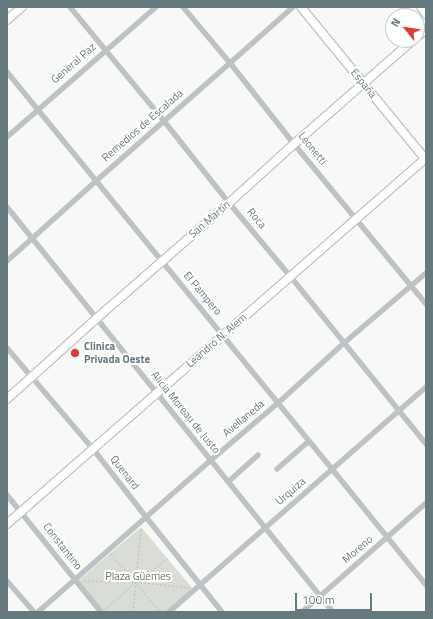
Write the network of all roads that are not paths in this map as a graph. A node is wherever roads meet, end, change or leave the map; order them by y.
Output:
1 (22, 7) edge
2 (70, 7) edge
3 (156, 7) edge
4 (183, 7) edge
5 (292, 7) edge
6 (301, 7) edge
7 (421, 7) edge
8 (426, 14) edge
9 (7, 20) edge
10 (404, 48) edge
11 (106, 50) junction
12 (230, 63) junction
13 (7, 72) edge
14 (363, 84) junction
15 (37, 110) junction
16 (164, 121) junction
17 (7, 137) edge
18 (294, 144) junction
19 (426, 159) edge
20 (96, 181) junction
21 (229, 203) junction
22 (7, 207) edge
23 (356, 218) junction
24 (32, 239) junction
25 (7, 260) edge
26 (162, 262) junction
27 (426, 273) edge
28 (290, 276) junction
29 (411, 286) junction
30 (426, 304) edge
31 (97, 318) junction
32 (223, 335) junction
33 (344, 344) junction
34 (7, 348) edge
35 (32, 377) junction
36 (426, 387) edge
37 (157, 393) junction
38 (7, 399) edge
39 (278, 403) junction
40 (399, 410) junction
41 (309, 441) junction
42 (426, 444) edge
43 (93, 449) junction
44 (258, 455) dead end
45 (211, 460) junction
46 (277, 469) dead end
47 (332, 469) junction
48 (228, 482) junction
49 (7, 494) edge
50 (426, 503) edge
51 (21, 512) junction
52 (146, 517) junction
53 (7, 524) edge
54 (266, 527) junction
55 (387, 537) junction
56 (75, 580) junction
57 (7, 581) edge
58 (200, 585) junction
59 (426, 585) edge
60 (320, 596) junction
61 (34, 612) edge
62 (38, 612) edge
63 (102, 612) edge
64 (169, 612) edge
65 (222, 612) edge
66 (302, 612) edge
67 (333, 612) edge

1 - 9 main road
2 - 11 street, Roca
3 - 11 street, General Paz
4 - 12 street, Leonetti
5 - 12 street, Remedios de Escalada
6 - 14 main road, España
7 - 8 main road
10 - 14 main road, San Martín
11 - 15 street, General Paz
11 - 16 street, Roca
12 - 16 street, Remedios de Escalada
12 - 18 street, Leonetti
13 - 15 street, El Pampero
14 - 18 main road, San Martín
14 - 19 main road, España
15 - 17 street, General Paz
15 - 20 street, El Pampero
16 - 20 street, Remedios de Escalada
16 - 21 street, Roca
18 - 21 main road, San Martín
18 - 23 street, Leonetti
19 - 23 main road, Leandro N. Alem
20 - 24 street, Remedios de Escalada
20 - 26 street, El Pampero
21 - 26 main road, San Martín
21 - 28 street, Roca
22 - 24 street, Alicia Moreau de Justo
23 - 28 main road, Leandro N. Alem
23 - 29 street, Leonetti
24 - 25 street, Remedios de Escalada
24 - 31 street, Alicia Moreau de Justo
26 - 31 main road, San Martín
26 - 32 street, El Pampero
27 - 29 street, Avellaneda
28 - 32 main road, Leandro N. Alem
28 - 33 street, Roca
29 - 30 street, Leonetti
29 - 33 street, Avellaneda
31 - 35 main road, San Martín
31 - 37 street, Alicia Moreau de Justo
32 - 37 main road, Leandro N. Alem
32 - 39 street, El Pampero
33 - 39 street, Avellaneda
33 - 40 street, Roca
34 - 35 street, Quenard
35 - 38 main road, San Martín
35 - 43 street, Quenard
36 - 40 street, Urquiza
37 - 43 main road, Leandro N. Alem
37 - 45 street, Alicia Moreau de Justo
39 - 41 street, El Pampero
39 - 45 street, Avellaneda
40 - 42 street, Roca
40 - 47 street, Urquiza
41 - 46 street
41 - 47 street, El Pampero
43 - 51 main road, Leandro N. Alem
43 - 52 street, Quenard
44 - 48 street
45 - 48 street, Alicia Moreau de Justo
45 - 52 street, Avellaneda
47 - 54 street, Urquiza
47 - 55 street, El Pampero
48 - 54 street, Alicia Moreau de Justo
49 - 51 street, Constantino
50 - 55 street, Moreno
51 - 53 main road, Leandro N. Alem
51 - 56 street, Constantino
52 - 56 street, Avellaneda
52 - 58 street, Quenard
54 - 58 street, Urquiza
54 - 60 street, Alicia Moreau de Justo
55 - 59 street, El Pampero
55 - 60 street, Moreno
56 - 62 street, Avellaneda
56 - 63 street, Constantino
57 - 61 street
58 - 64 street, Urquiza
58 - 65 street, Quenard
60 - 66 street, Moreno
60 - 67 street, Alicia Moreau de Justo

